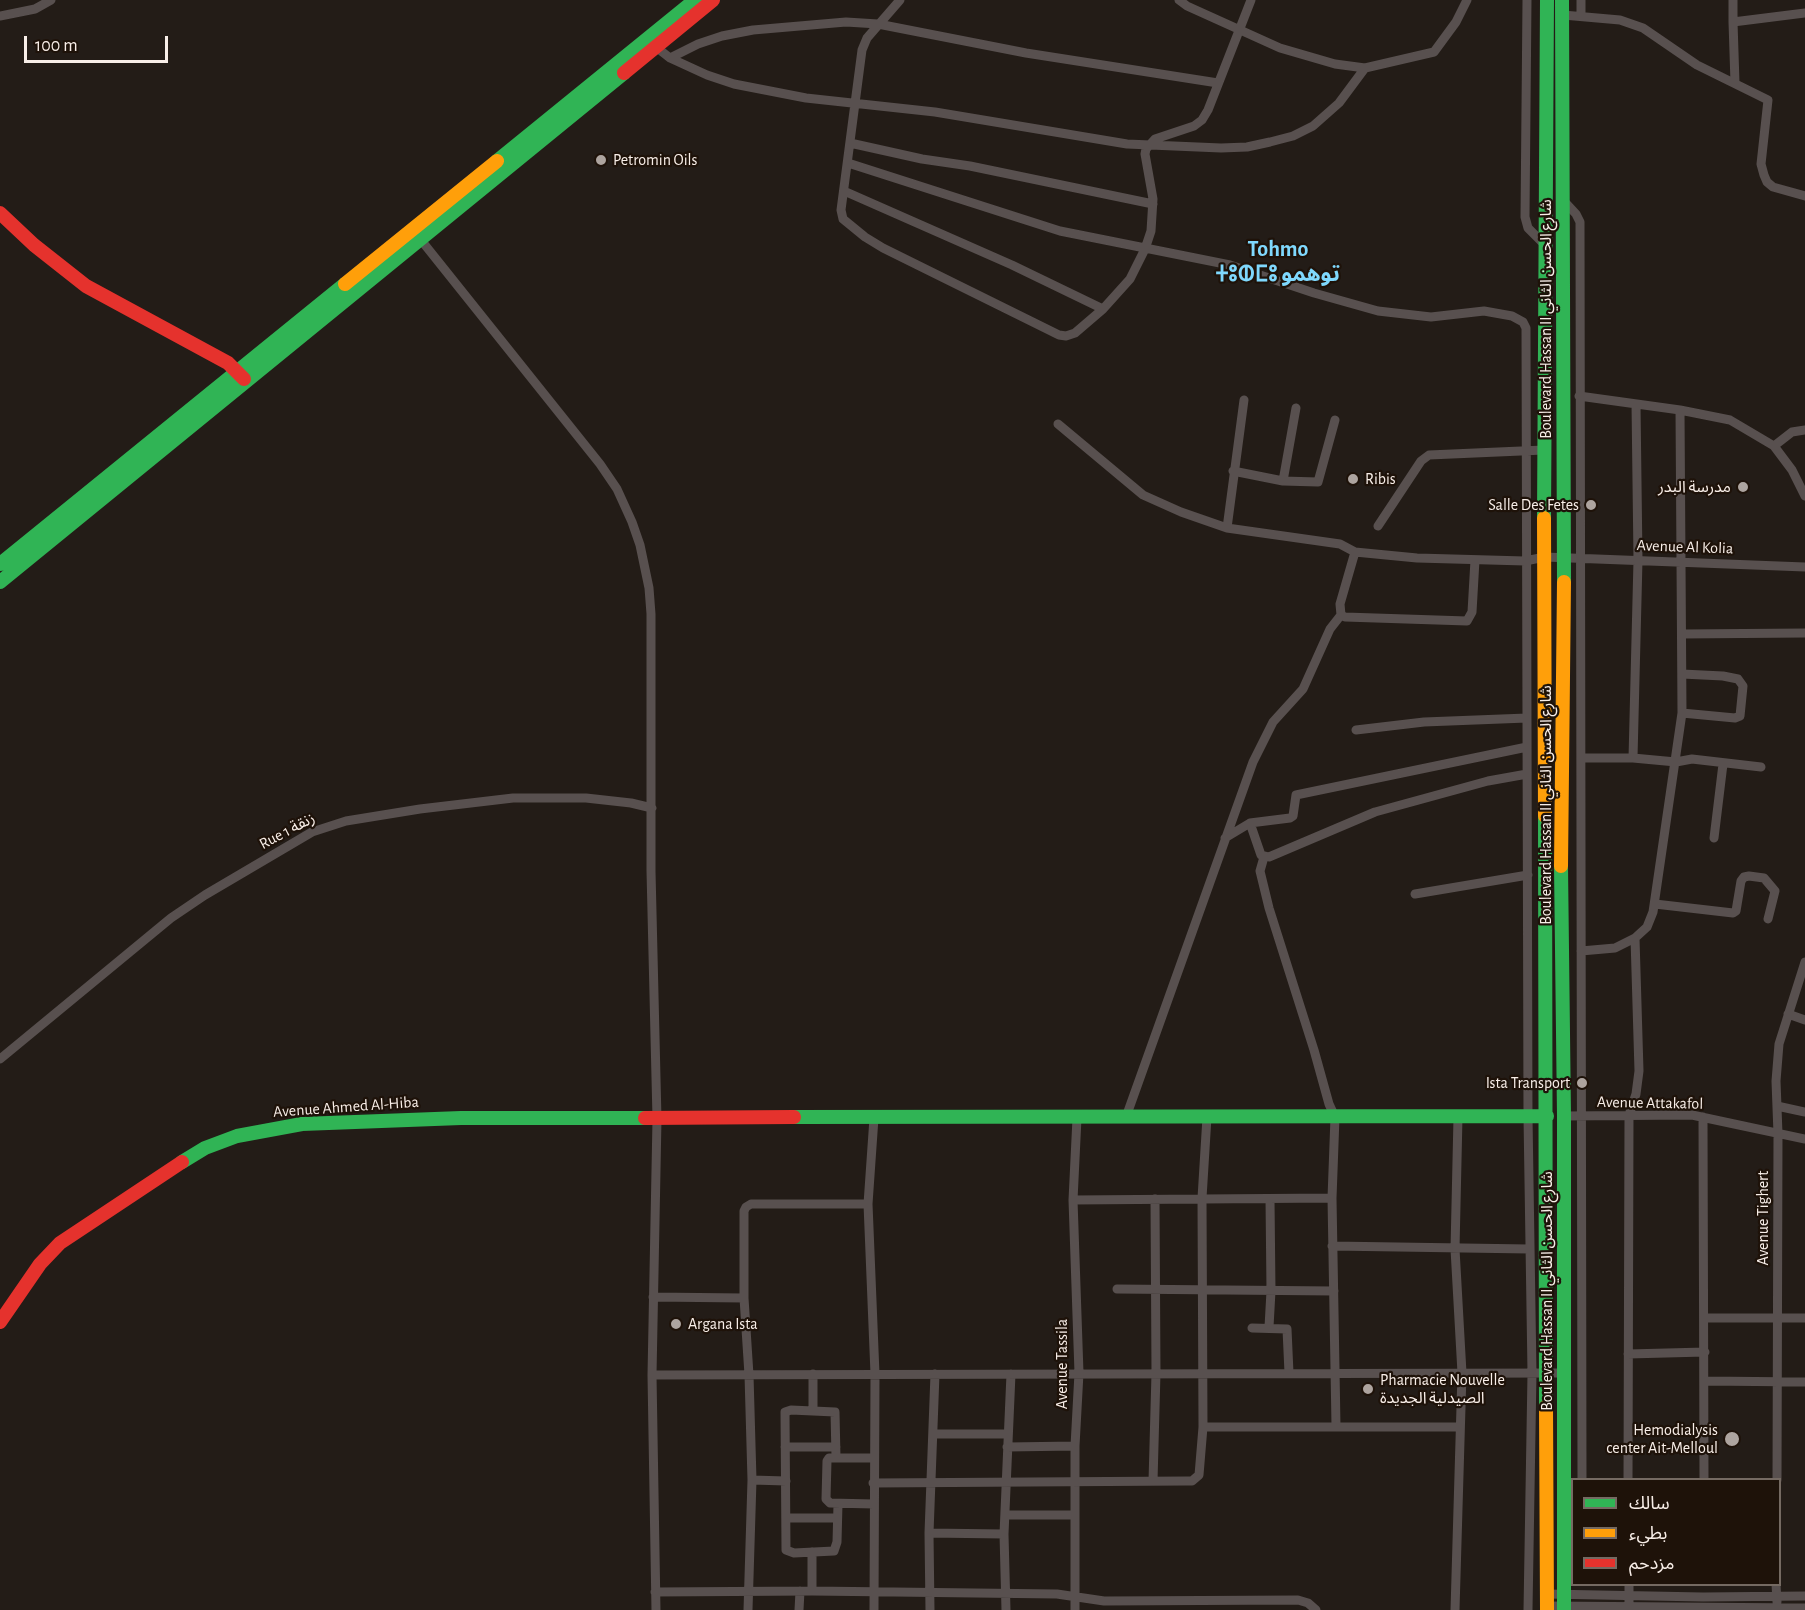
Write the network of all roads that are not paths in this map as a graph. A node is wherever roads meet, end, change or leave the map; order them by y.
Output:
1 (51, 0) edge
2 (694, 0) edge
3 (713, 0) edge
4 (900, 0) edge
5 (1179, 0) edge
6 (1251, 0) edge
7 (1467, 0) edge
8 (1527, 0) edge
9 (1547, 0) edge
10 (1562, 0) edge
11 (1581, 0) edge
12 (1733, 0) edge
13 (1805, 13) edge
14 (1563, 15) junction
15 (1581, 15) junction
16 (0, 16) edge
17 (1733, 22) junction
18 (878, 24) junction
19 (1239, 28) junction
20 (656, 47) junction
21 (670, 58) junction
22 (1365, 68) junction
23 (1218, 83) junction
24 (1735, 83) junction
25 (855, 102) junction
26 (850, 143) junction
27 (1149, 145) junction
28 (848, 163) junction
29 (844, 191) junction
30 (1805, 196) edge
31 (1563, 200) junction
32 (1153, 204) junction
33 (0, 213) edge
34 (421, 240) junction
35 (1546, 246) junction
36 (1145, 249) junction
37 (1103, 309) junction
38 (242, 376) junction
39 (1579, 396) junction
40 (1244, 399) dead end
41 (1635, 404) junction
42 (1296, 408) dead end
43 (1680, 410) junction
44 (1335, 420) dead end
45 (1058, 424) dead end
46 (1805, 430) edge
47 (1774, 446) junction
48 (1544, 450) junction
49 (1526, 451) junction
50 (1233, 471) junction
51 (1283, 481) junction
52 (1805, 496) edge
53 (1378, 526) dead end
54 (1227, 528) junction
55 (1355, 552) junction
56 (1545, 557) junction
57 (1564, 557) junction
58 (1581, 558) junction
59 (1475, 560) junction
60 (1638, 560) junction
61 (1525, 561) junction
62 (1680, 561) junction
63 (0, 564) edge
64 (1805, 567) edge
65 (0, 582) edge
66 (1341, 615) junction
67 (1805, 633) edge
68 (1682, 634) junction
69 (1682, 674) junction
70 (1682, 714) junction
71 (1527, 718) junction
72 (1356, 730) dead end
73 (1527, 747) junction
74 (1581, 758) junction
75 (1633, 759) junction
76 (1676, 762) junction
77 (1723, 764) junction
78 (1761, 767) dead end
79 (1527, 774) junction
80 (652, 808) junction
81 (1250, 823) junction
82 (1225, 838) junction
83 (1714, 838) dead end
84 (1263, 857) junction
85 (1528, 875) junction
86 (1415, 894) dead end
87 (1655, 904) junction
88 (1768, 919) dead end
89 (1635, 938) junction
90 (1581, 951) junction
91 (1805, 962) edge
92 (1788, 1014) junction
93 (1805, 1020) edge
94 (0, 1059) edge
95 (1777, 1106) junction
96 (1805, 1112) edge
97 (1629, 1115) junction
98 (1547, 1116) junction
99 (1564, 1116) junction
100 (1207, 1117) junction
101 (1335, 1117) junction
102 (1458, 1117) junction
103 (1528, 1117) junction
104 (1583, 1117) junction
105 (1703, 1117) junction
106 (874, 1118) junction
107 (1077, 1118) junction
108 (1126, 1118) junction
109 (657, 1119) junction
110 (1778, 1134) junction
111 (1805, 1139) edge
112 (1202, 1198) junction
113 (1332, 1198) junction
114 (1155, 1199) junction
115 (1270, 1199) junction
116 (1073, 1200) junction
117 (868, 1204) junction
118 (1332, 1246) junction
119 (1455, 1249) junction
120 (1529, 1249) junction
121 (1117, 1289) dead end
122 (1156, 1289) junction
123 (1203, 1289) junction
124 (1271, 1291) junction
125 (1334, 1291) junction
126 (653, 1297) junction
127 (744, 1298) junction
128 (1705, 1318) junction
129 (1778, 1318) junction
130 (1805, 1318) edge
131 (0, 1322) edge
132 (1269, 1327) junction
133 (1252, 1328) dead end
134 (1705, 1352) junction
135 (1628, 1354) junction
136 (1079, 1373) junction
137 (1156, 1373) junction
138 (1203, 1373) junction
139 (1288, 1373) junction
140 (1336, 1373) junction
141 (1462, 1373) junction
142 (1532, 1373) junction
143 (1547, 1373) junction
144 (1563, 1373) junction
145 (813, 1374) junction
146 (875, 1374) junction
147 (934, 1374) junction
148 (1011, 1374) junction
149 (652, 1375) junction
150 (749, 1375) junction
151 (1706, 1381) junction
152 (1778, 1382) junction
153 (1805, 1382) edge
154 (813, 1411) junction
155 (1336, 1426) junction
156 (1203, 1427) junction
157 (1460, 1427) junction
158 (933, 1434) junction
159 (1008, 1434) junction
160 (1075, 1446) junction
161 (785, 1447) junction
162 (1007, 1447) junction
163 (836, 1452) junction
164 (873, 1458) junction
165 (1582, 1478) edge
166 (1628, 1478) edge
167 (1704, 1478) edge
168 (1777, 1478) edge
169 (752, 1480) junction
170 (786, 1481) junction
171 (1153, 1481) junction
172 (1075, 1482) junction
173 (873, 1483) junction
174 (1007, 1483) junction
175 (932, 1484) junction
176 (837, 1504) junction
177 (874, 1504) junction
178 (1005, 1515) junction
179 (1075, 1515) junction
180 (787, 1518) junction
181 (837, 1518) junction
182 (929, 1533) junction
183 (1004, 1534) junction
184 (812, 1552) junction
185 (1581, 1586) edge
186 (1629, 1586) edge
187 (1703, 1586) edge
188 (1776, 1586) edge
189 (748, 1591) junction
190 (800, 1591) junction
191 (812, 1591) junction
192 (655, 1592) junction
193 (874, 1592) junction
194 (930, 1593) junction
195 (1005, 1594) junction
196 (1581, 1595) junction
197 (1776, 1595) junction
198 (1629, 1596) junction
199 (1805, 1596) edge
200 (1074, 1597) junction
201 (1703, 1597) junction
202 (1547, 1603) edge
203 (1564, 1604) edge
204 (1582, 1608) edge
205 (1805, 1608) edge
206 (1629, 1609) edge
207 (1702, 1609) edge
208 (1777, 1609) edge
209 (656, 1610) edge
210 (748, 1610) edge
211 (799, 1610) edge
212 (874, 1610) edge
213 (930, 1610) edge
214 (1006, 1610) edge
215 (1075, 1610) edge
216 (1316, 1610) edge
217 (1455, 1610) edge
218 (1528, 1610) edge

1 - 16 street
2 - 38 main road
3 - 20 main road
4 - 18 street
5 - 19 street
6 - 19 street
7 - 22 street
8 - 35 street
9 - 35 main road, Boulevard Hassan II شارع الحسن الثاني
10 - 14 main road, Boulevard Hassan II شارع الحسن الثاني
11 - 15 street
12 - 17 street
13 - 17 street
14 - 15 street
14 - 31 main road, Boulevard Hassan II شارع الحسن الثاني
15 - 24 street
17 - 24 street
18 - 21 street
18 - 23 street
18 - 25 street
19 - 22 street
19 - 23 street
20 - 21 street
20 - 34 main road
21 - 25 street
22 - 27 street
23 - 27 street
24 - 30 street
25 - 26 street
25 - 27 street
26 - 28 street
26 - 32 street
27 - 32 street
28 - 29 street
28 - 36 street
29 - 37 street
29 - 37 street
31 - 39 street
31 - 57 main road, Boulevard Hassan II شارع الحسن الثاني
32 - 36 street
33 - 38 main road
34 - 38 main road
34 - 80 street
35 - 48 main road, Boulevard Hassan II شارع الحسن الثاني
36 - 37 street
36 - 49 street
38 - 63 main road
38 - 65 main road
39 - 41 street
39 - 58 street
40 - 50 street
41 - 43 street
41 - 60 street
42 - 51 street
43 - 47 street
43 - 62 street
44 - 51 street
45 - 54 street, Avenue Al Kolia
46 - 47 street
47 - 52 street
48 - 49 street
48 - 56 main road, Boulevard Hassan II شارع الحسن الثاني
49 - 53 street
49 - 61 street
50 - 51 street
50 - 54 street
54 - 55 street, Avenue Al Kolia
55 - 59 street, Avenue Al Kolia
55 - 66 street
56 - 57 street, Avenue Al Kolia
56 - 61 street, Avenue Al Kolia
56 - 98 main road, Boulevard Hassan II شارع الحسن الثاني
57 - 58 street, Avenue Al Kolia
57 - 99 main road, Boulevard Hassan II شارع الحسن الثاني
58 - 60 street, Avenue Al Kolia
58 - 74 street
59 - 61 street, Avenue Al Kolia
59 - 66 street
60 - 62 street, Avenue Al Kolia
60 - 75 street
61 - 71 street
62 - 64 street, Avenue Al Kolia
62 - 68 street
66 - 82 street
67 - 68 street
68 - 69 street
69 - 70 street
69 - 70 street
70 - 76 street
71 - 72 street
71 - 73 street
73 - 79 street
73 - 81 street
74 - 75 street
74 - 90 street
75 - 76 street
76 - 77 street
76 - 87 street
77 - 78 street
77 - 83 street
79 - 84 street
79 - 85 street
80 - 94 street, Rue 1 زنقة
80 - 109 street
81 - 82 street
81 - 84 street
82 - 108 street
84 - 101 street
85 - 86 street
85 - 103 street
87 - 88 street
87 - 89 street
89 - 90 street
89 - 97 street
90 - 104 street
91 - 92 street, Avenue Tighert
92 - 93 street
92 - 95 street, Avenue Tighert
95 - 96 street
95 - 110 street, Avenue Tighert
97 - 104 street, Avenue Attakafol
97 - 105 street, Avenue Attakafol
97 - 135 street
98 - 99 main road, Avenue Ahmed Al-Hiba
98 - 103 main road, Avenue Ahmed Al-Hiba
98 - 143 main road, Boulevard Hassan II شارع الحسن الثاني
99 - 104 street, Avenue Attakafol
99 - 144 main road, Boulevard Hassan II شارع الحسن الثاني
100 - 101 main road, Avenue Ahmed Al-Hiba
100 - 108 main road, Avenue Ahmed Al-Hiba
100 - 112 street
101 - 102 main road, Avenue Ahmed Al-Hiba
101 - 113 street
102 - 103 main road, Avenue Ahmed Al-Hiba
102 - 119 street
103 - 120 street
104 - 165 street
105 - 110 street, Avenue Attakafol
105 - 128 street
106 - 107 main road, Avenue Ahmed Al-Hiba
106 - 109 main road, Avenue Ahmed Al-Hiba
106 - 117 street
107 - 108 main road, Avenue Ahmed Al-Hiba
107 - 116 street, Avenue Tassila
109 - 126 street
109 - 131 main road, Avenue Ahmed Al-Hiba
110 - 111 street, Avenue Attakafol
110 - 129 street, Avenue Tighert
112 - 114 street
112 - 115 street
112 - 123 street
113 - 115 street
113 - 118 street
114 - 116 street
114 - 122 street
115 - 124 street
116 - 136 street, Avenue Tassila
117 - 127 street
117 - 146 street
118 - 119 street
118 - 125 street
119 - 120 street
119 - 141 street
120 - 142 street
121 - 122 street
122 - 123 street
122 - 137 street
123 - 124 street
123 - 138 street
124 - 125 street
124 - 132 street
125 - 140 street
126 - 127 street
126 - 149 street
127 - 150 street
128 - 129 street
128 - 134 street
129 - 130 street
129 - 152 street, Avenue Tighert
132 - 133 street
132 - 139 street
134 - 135 street
134 - 151 street
135 - 166 street
136 - 137 street
136 - 148 street
136 - 160 street, Avenue Tassila
137 - 138 street
137 - 171 street
138 - 139 street
138 - 156 street
139 - 140 street
140 - 141 street
140 - 155 street
141 - 142 street
141 - 157 street
142 - 143 street
142 - 218 street
143 - 144 street
143 - 202 main road, Boulevard Hassan II شارع الحسن الثاني
144 - 203 main road, Boulevard Hassan II شارع الحسن الثاني
145 - 146 street
145 - 150 street
145 - 154 street
146 - 147 street
146 - 164 street
147 - 148 street
147 - 158 street
148 - 159 street
149 - 150 street
149 - 192 street
150 - 169 street
151 - 152 street
151 - 167 street
152 - 153 street
152 - 168 street, Avenue Tighert
154 - 161 street
154 - 163 street
155 - 156 street
155 - 157 street
156 - 171 street
157 - 217 street
158 - 159 street
158 - 175 street
159 - 162 street
160 - 162 street
160 - 172 street, Avenue Tassila
161 - 163 street
161 - 170 street
162 - 174 street
163 - 164 street
163 - 176 street
164 - 173 street
169 - 170 street
169 - 189 street
170 - 180 street
171 - 172 street
172 - 174 street
172 - 179 street, Avenue Tassila
173 - 175 street
173 - 177 street
174 - 175 street
174 - 178 street
175 - 182 street
176 - 177 street
176 - 181 street
177 - 193 street
178 - 179 street
178 - 183 street
179 - 200 street, Avenue Tassila
180 - 181 street
180 - 184 street
181 - 184 street
182 - 183 street
182 - 194 street
183 - 195 street
184 - 191 street
185 - 196 street
186 - 198 street
187 - 201 street
188 - 197 street
189 - 190 street
189 - 192 street
189 - 210 street
190 - 191 street
190 - 211 street
191 - 193 street
192 - 209 street
193 - 194 street
193 - 212 street
194 - 195 street
194 - 213 street
195 - 200 street
195 - 214 street
196 - 198 street
196 - 203 street
196 - 204 street
197 - 199 street
197 - 201 street
197 - 208 street
198 - 201 street
198 - 206 street
200 - 215 street, Avenue Tassila
200 - 216 street
201 - 207 street
202 - 203 street
203 - 204 street
204 - 206 street
205 - 208 street
206 - 207 street
207 - 208 street

